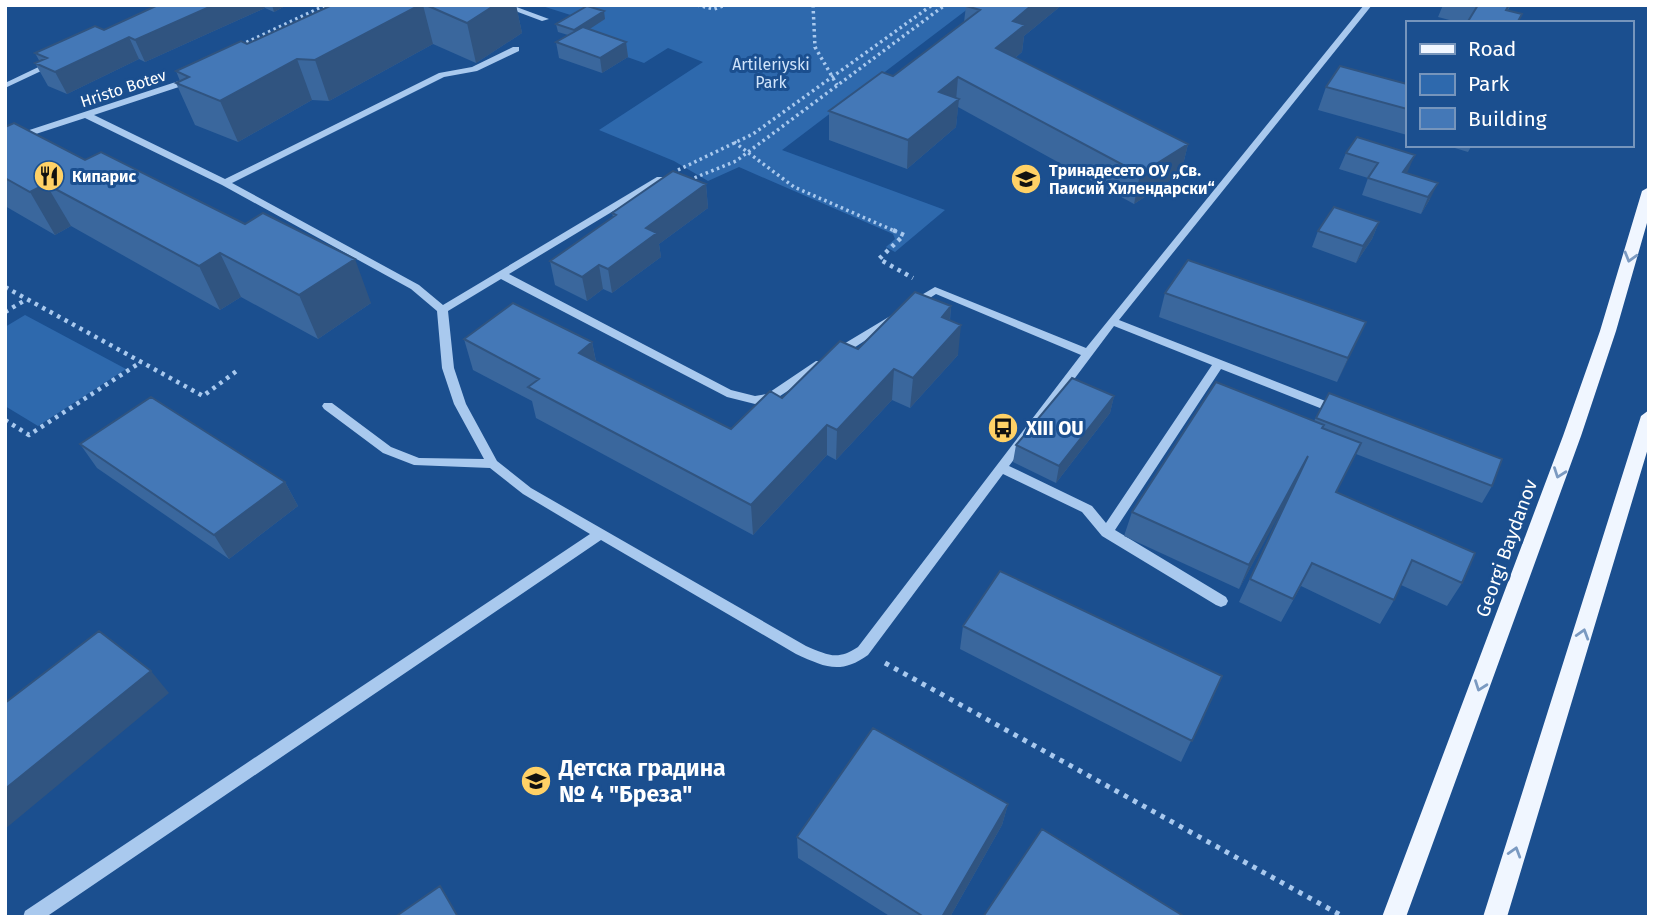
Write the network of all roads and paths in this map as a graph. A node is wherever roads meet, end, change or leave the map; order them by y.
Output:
1 (503, 5) edge
2 (697, 5) edge
3 (726, 5) edge
4 (813, 5) edge
5 (932, 5) edge
6 (937, 5) edge
7 (1368, 5) edge
8 (944, 6) edge
9 (545, 19) dead end
10 (516, 49) dead end
11 (67, 57) edge
12 (202, 76) edge
13 (831, 78) junction
14 (837, 85) junction
15 (5, 86) edge
16 (87, 115) junction
17 (5, 141) edge
18 (734, 142) junction
19 (747, 151) junction
20 (660, 179) junction
21 (225, 183) junction
22 (1649, 191) edge
23 (500, 274) junction
24 (5, 287) edge
25 (935, 290) junction
26 (27, 299) junction
27 (442, 310) junction
28 (5, 312) edge
29 (1112, 321) junction
30 (1087, 353) junction
31 (141, 362) junction
32 (1219, 363) junction
33 (239, 370) dead end
34 (328, 406) dead end
35 (1329, 407) edge
36 (1649, 416) edge
37 (5, 420) edge
38 (493, 464) junction
39 (1002, 467) junction
40 (1108, 532) junction
41 (601, 533) junction
42 (1221, 601) dead end
43 (863, 652) junction
44 (32, 917) edge
45 (1344, 917) edge
46 (1394, 917) edge
47 (1495, 917) edge

1 - 9 street
2 - 3 path
4 - 13 path
5 - 13 path
6 - 8 path
7 - 29 street
8 - 14 path
10 - 21 street
11 - 15 street
12 - 16 street, Hristo Botev
13 - 14 path
13 - 18 path
14 - 19 path
16 - 17 street, Hristo Botev
16 - 21 street
18 - 19 path
18 - 20 path
19 - 20 path
19 - 25 path
20 - 23 street
21 - 27 street
22 -> 46 main road, Georgi Baydanov
23 - 25 street
23 - 27 street
24 - 26 path
25 - 30 street
26 - 28 path
26 - 31 path
27 - 38 street
29 - 30 street
29 - 32 street
30 - 39 street
31 - 33 path
31 - 37 path
32 - 35 street
32 - 40 street
34 - 38 street
47 -> 36 main road
38 - 41 street
39 - 40 street
39 - 43 street
40 - 42 street
41 - 43 street
41 - 44 street
43 - 45 path

